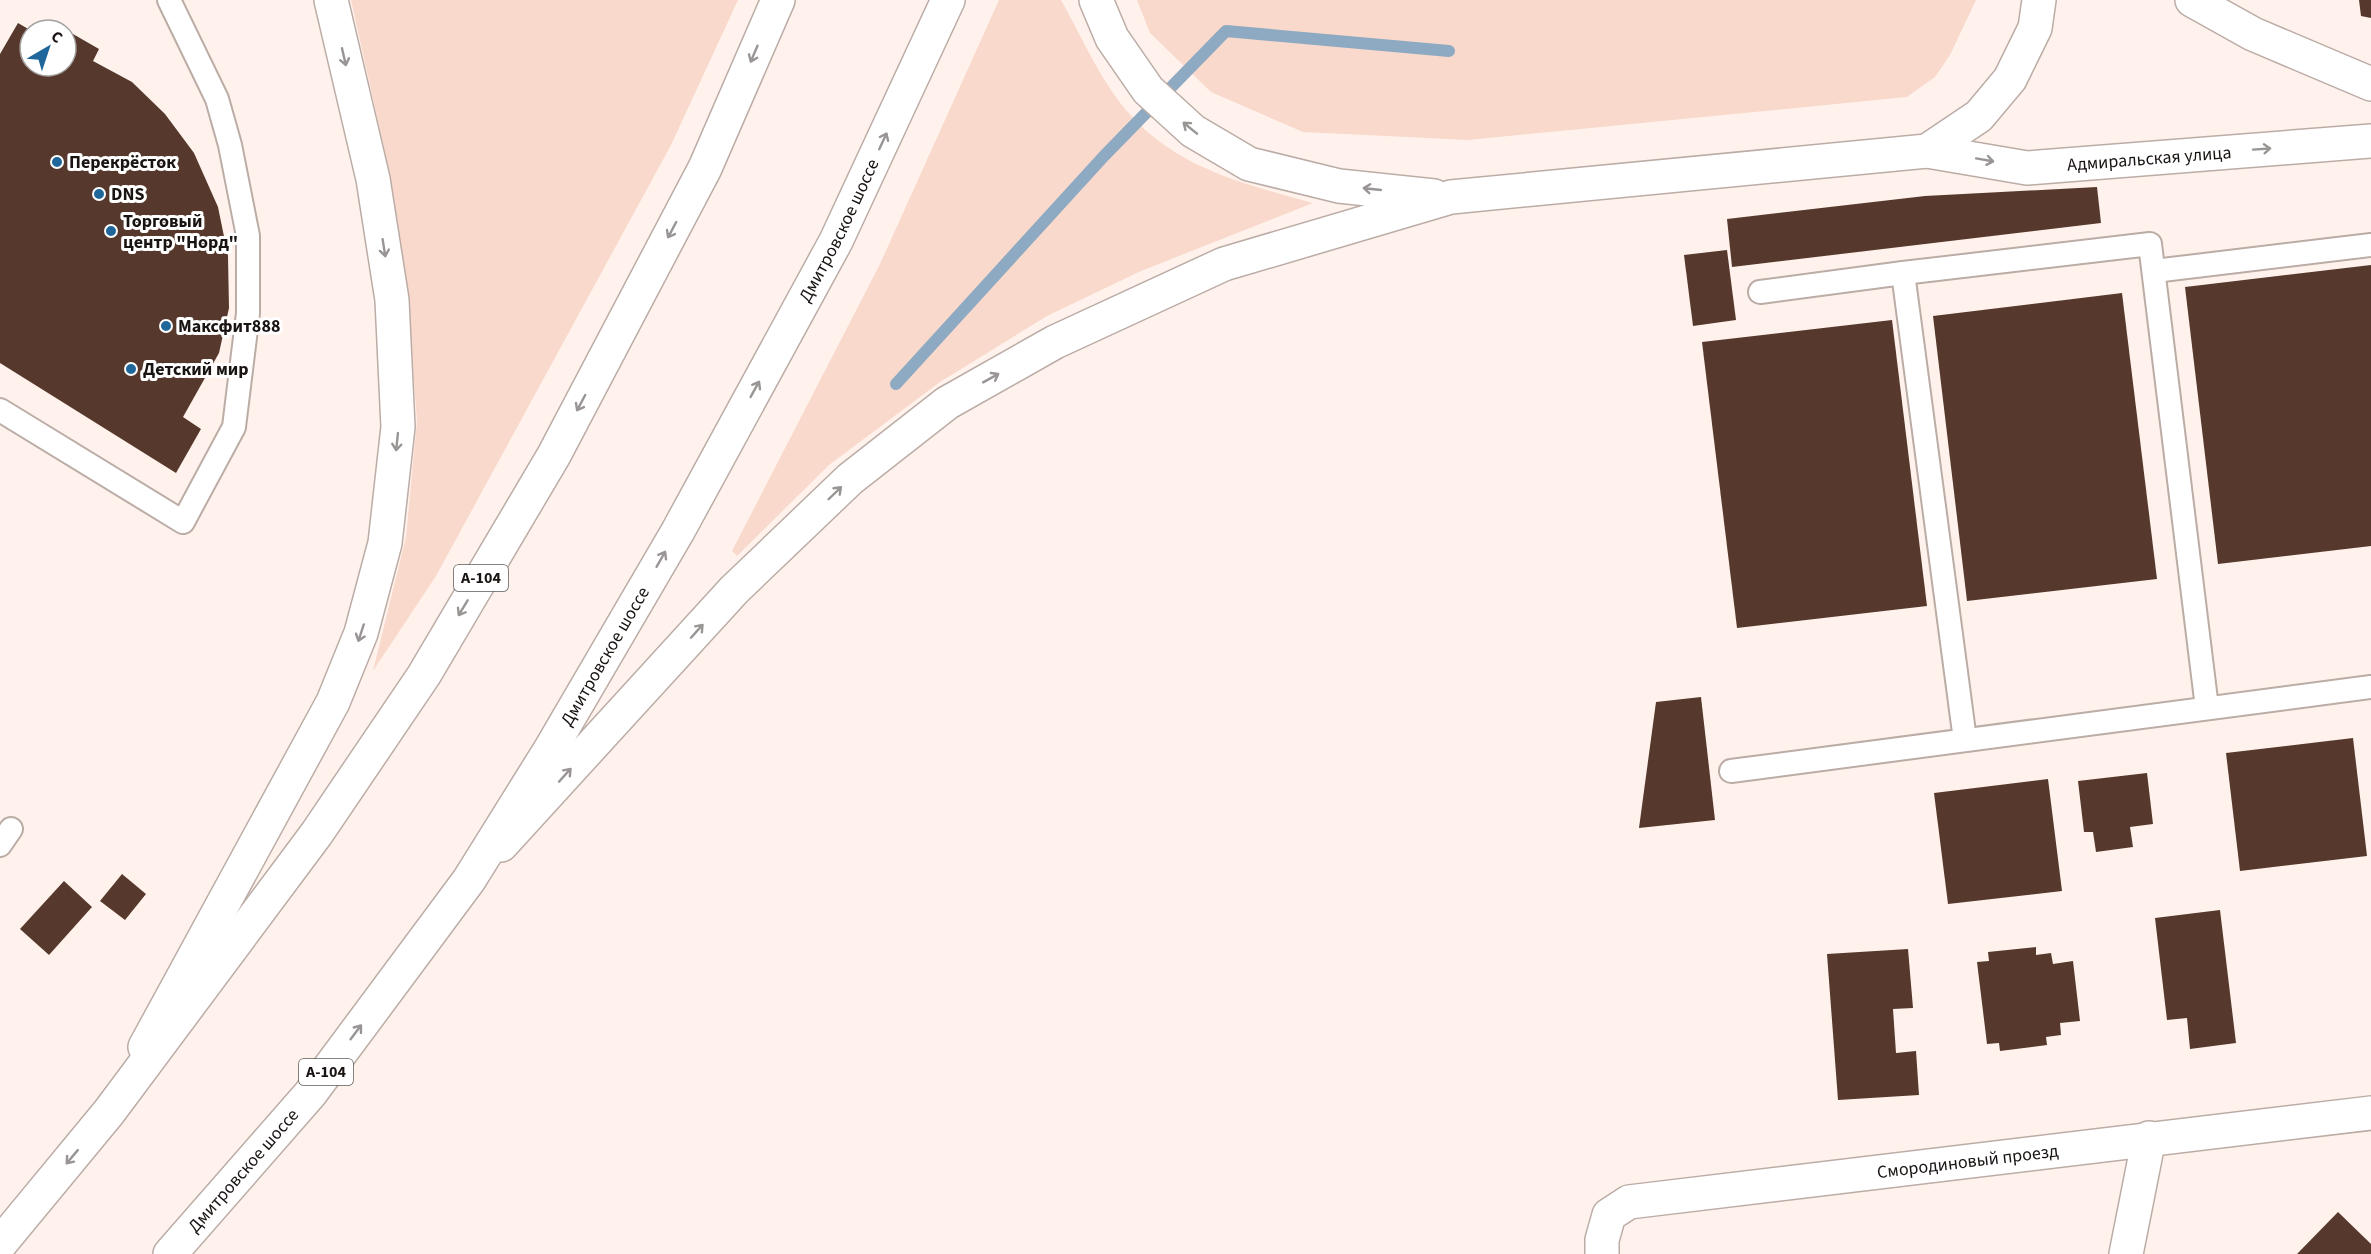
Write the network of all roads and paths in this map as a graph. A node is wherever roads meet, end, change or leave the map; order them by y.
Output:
1 (169, 0) edge
2 (331, 0) edge
3 (778, 0) edge
4 (948, 0) edge
5 (1096, 0) edge
6 (2039, 0) edge
7 (2192, 0) edge
8 (2371, 84) edge
9 (2371, 141) edge
10 (1927, 151) junction
11 (1451, 197) junction
12 (2371, 245) edge
13 (2154, 271) junction
14 (1903, 273) junction
15 (1760, 292) dead end
16 (0, 410) edge
17 (2371, 687) edge
18 (2207, 708) junction
19 (1965, 740) junction
20 (1731, 771) dead end
21 (469, 880) junction
22 (109, 1112) junction
23 (2371, 1113) edge
24 (2149, 1138) junction
25 (0, 1244) edge
26 (170, 1254) edge
27 (1602, 1254) edge
28 (2126, 1254) edge

1 - 16 lane
2 -> 22 main road, А-104
3 -> 22 main road, А-104
21 -> 4 main road, Дмитровское шоссе / А-104
11 -> 5 main road, А-104
6 - 10 main road, А-104
7 - 8 main road
10 -> 9 main road, Адмиральская улица
10 - 11 main road, А-104
21 -> 11 main road, А-104
12 - 13 lane
13 - 14 lane
13 - 18 lane
14 - 15 lane
14 - 19 lane
17 - 18 lane
18 - 19 lane
19 - 20 lane
26 -> 21 main road, Дмитровское шоссе / А-104
22 -> 25 main road, А-104
23 - 24 main road, Смородиновый проезд
24 - 27 main road, Смородиновый проезд
24 - 28 main road

